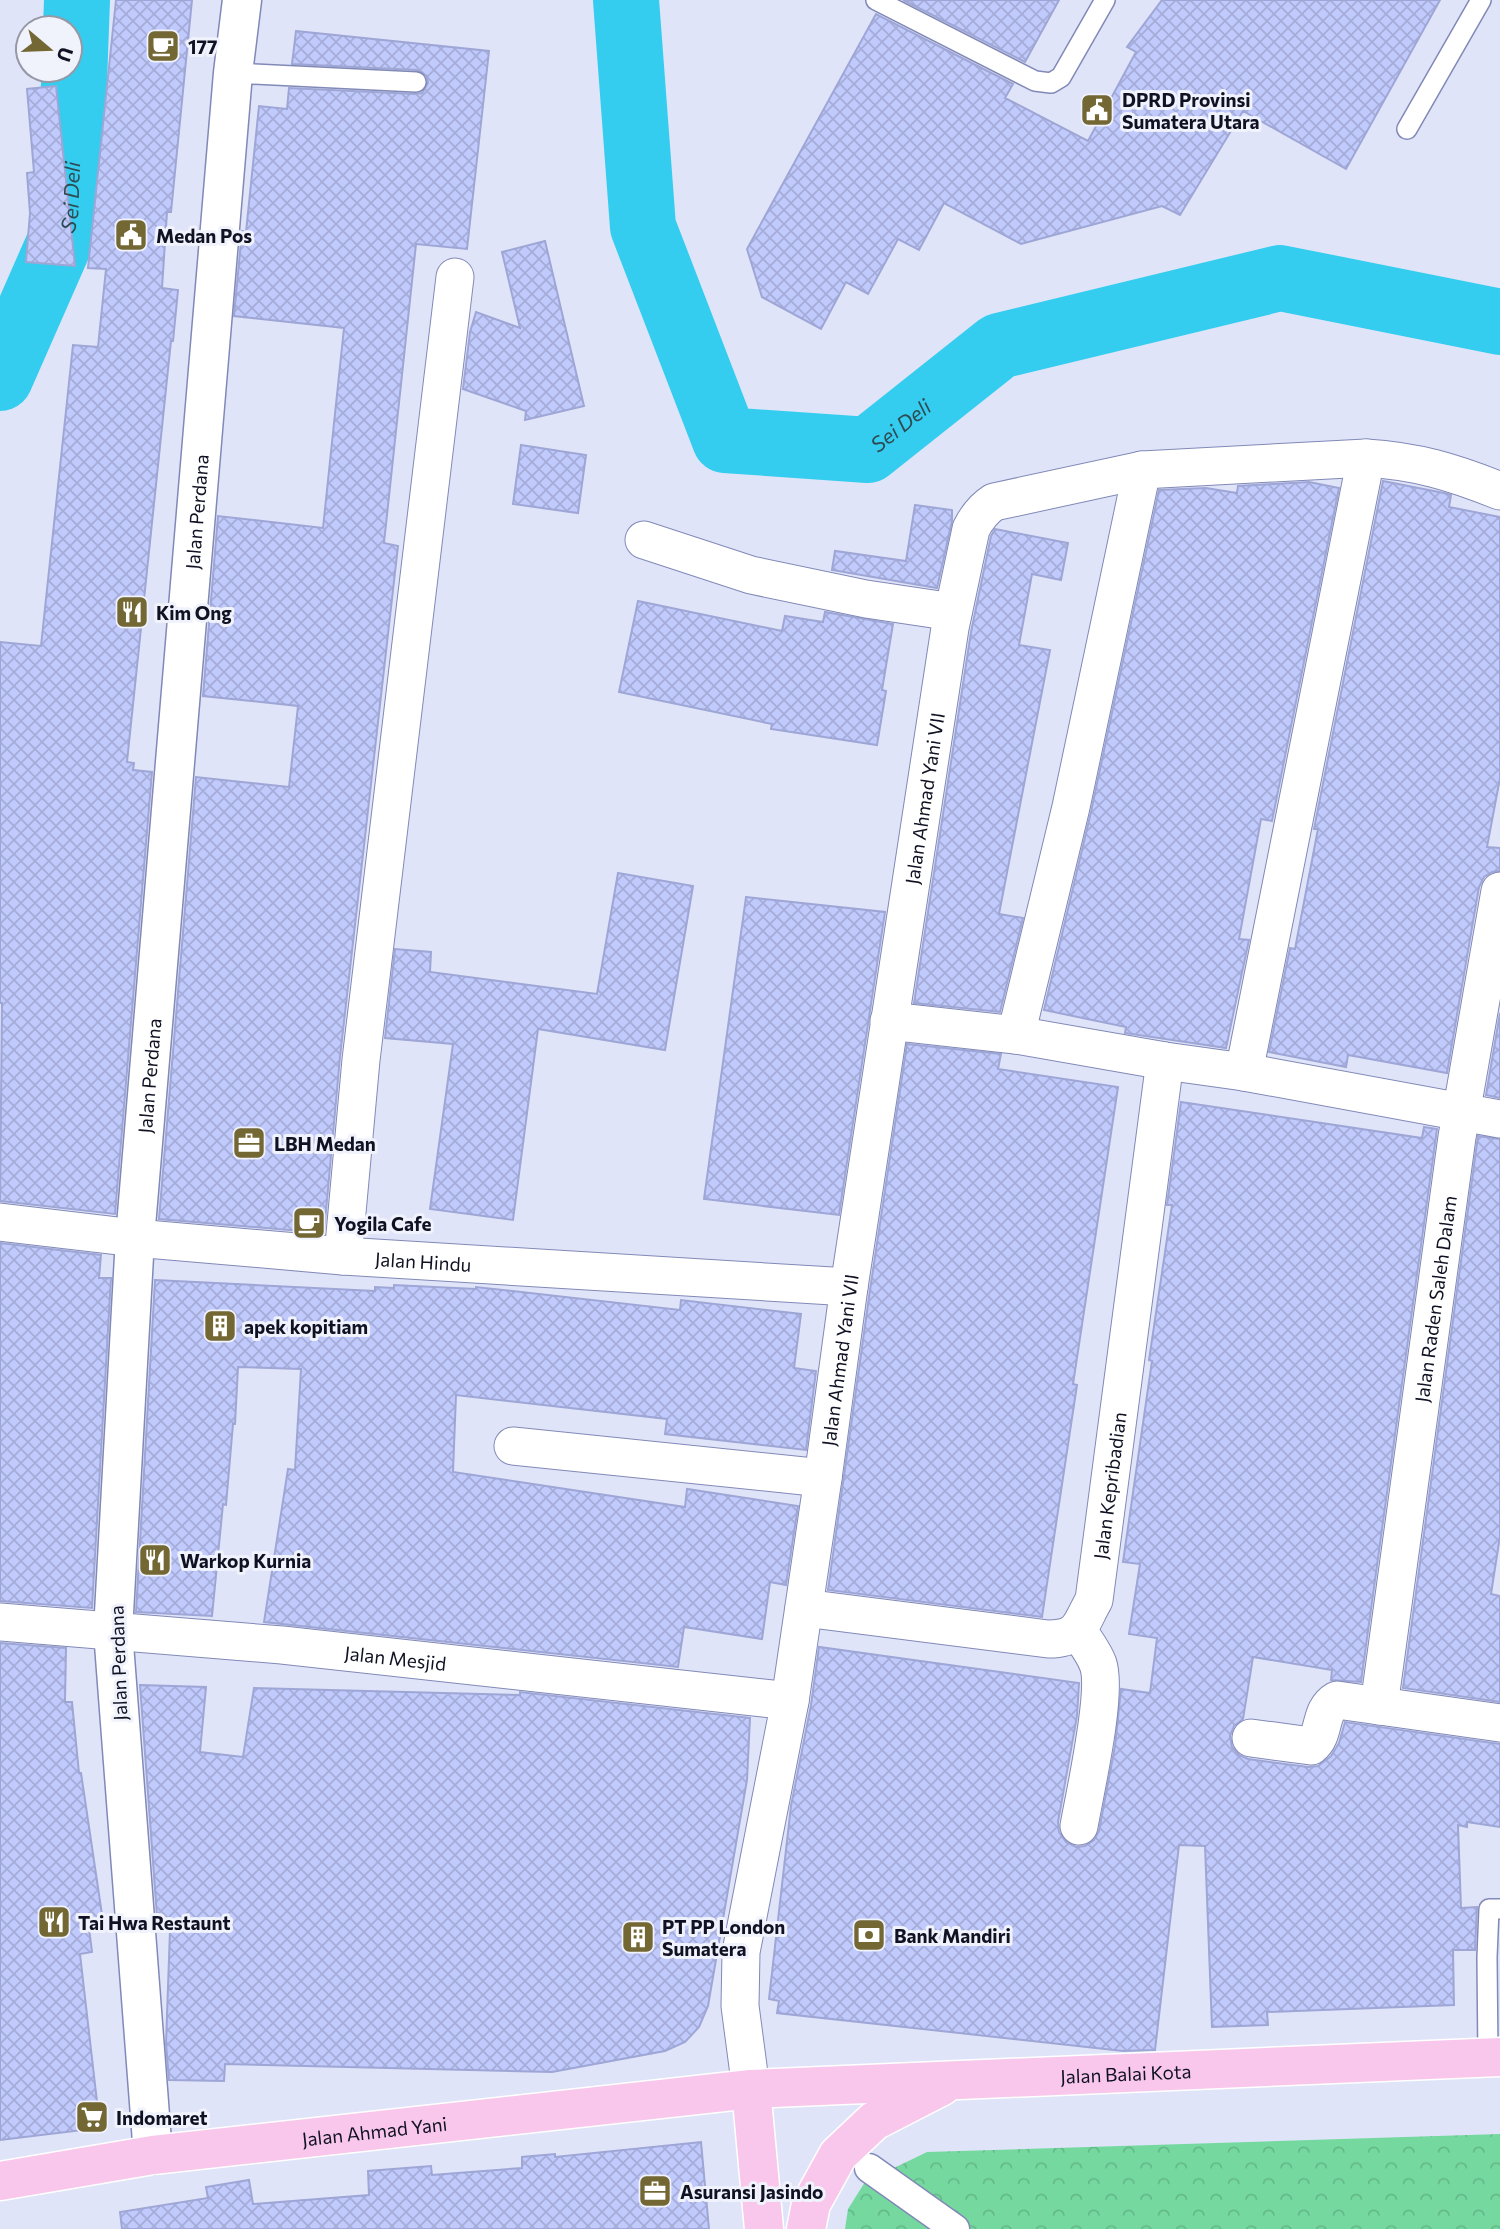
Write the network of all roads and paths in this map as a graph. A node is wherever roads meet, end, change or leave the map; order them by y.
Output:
1 (242, 0) edge
2 (876, 0) edge
3 (1105, 0) edge
4 (1481, 0) edge
5 (233, 74) junction
6 (416, 82) dead end
7 (1407, 129) dead end
8 (455, 277) dead end
9 (1366, 458) junction
10 (1142, 470) junction
11 (1500, 491) edge
12 (644, 540) dead end
13 (952, 620) junction
14 (1500, 891) edge
15 (889, 1021) junction
16 (1016, 1035) junction
17 (1165, 1062) junction
18 (1244, 1072) junction
19 (1461, 1112) junction
20 (1500, 1119) edge
21 (0, 1222) edge
22 (135, 1238) junction
23 (343, 1256) junction
24 (849, 1287) junction
25 (513, 1447) dead end
26 (823, 1478) junction
27 (804, 1608) junction
28 (0, 1622) edge
29 (113, 1631) junction
30 (1078, 1631) junction
31 (790, 1701) junction
32 (1379, 1706) junction
33 (1500, 1723) edge
34 (1251, 1738) dead end
35 (1079, 1826) dead end
36 (1500, 1909) edge
37 (1494, 2058) edge
38 (953, 2081) junction
39 (751, 2089) junction
40 (153, 2155) junction
41 (869, 2168) dead end
42 (0, 2180) edge
43 (764, 2229) edge
44 (806, 2229) edge
45 (955, 2229) edge

1 - 5 main road, Jalan Perdana
2 - 3 lane
4 - 7 lane
5 - 6 lane
5 - 22 main road, Jalan Perdana
8 - 23 street
9 - 10 street, Jalan Ahmad Yani VII
9 - 11 street, Jalan Ahmad Yani VII
9 - 18 street
10 - 13 street, Jalan Ahmad Yani VII
10 - 16 street
12 - 13 street
13 - 15 street, Jalan Ahmad Yani VII
14 - 19 street, Jalan Raden Saleh Dalam
15 - 16 street
15 - 24 street, Jalan Ahmad Yani VII
16 - 17 street
17 - 18 street
17 - 30 street, Jalan Kepribadian
18 - 19 street
19 - 20 street
19 - 32 street, Jalan Raden Saleh Dalam
21 - 22 street, Jalan Hindu
22 - 23 street, Jalan Hindu
22 - 29 main road, Jalan Perdana
23 - 24 street, Jalan Hindu
24 - 26 street, Jalan Ahmad Yani VII
25 - 26 street
26 - 27 street, Jalan Ahmad Yani VII
27 - 30 street
27 - 31 street, Jalan Ahmad Yani VII
28 - 29 street, Jalan Mesjid
29 - 31 street, Jalan Mesjid
29 - 40 main road, Jalan Perdana
30 - 35 street
31 - 39 street, Jalan Ahmad Yani VII
32 - 33 street
32 - 34 street
36 - 37 lane
37 - 38 main road, Jalan Balai Kota
38 - 39 main road, Jalan Balai Kota
38 - 44 main road
39 - 40 main road, Jalan Ahmad Yani
39 - 43 main road
40 - 42 main road, Jalan Ahmad Yani
41 - 45 street

